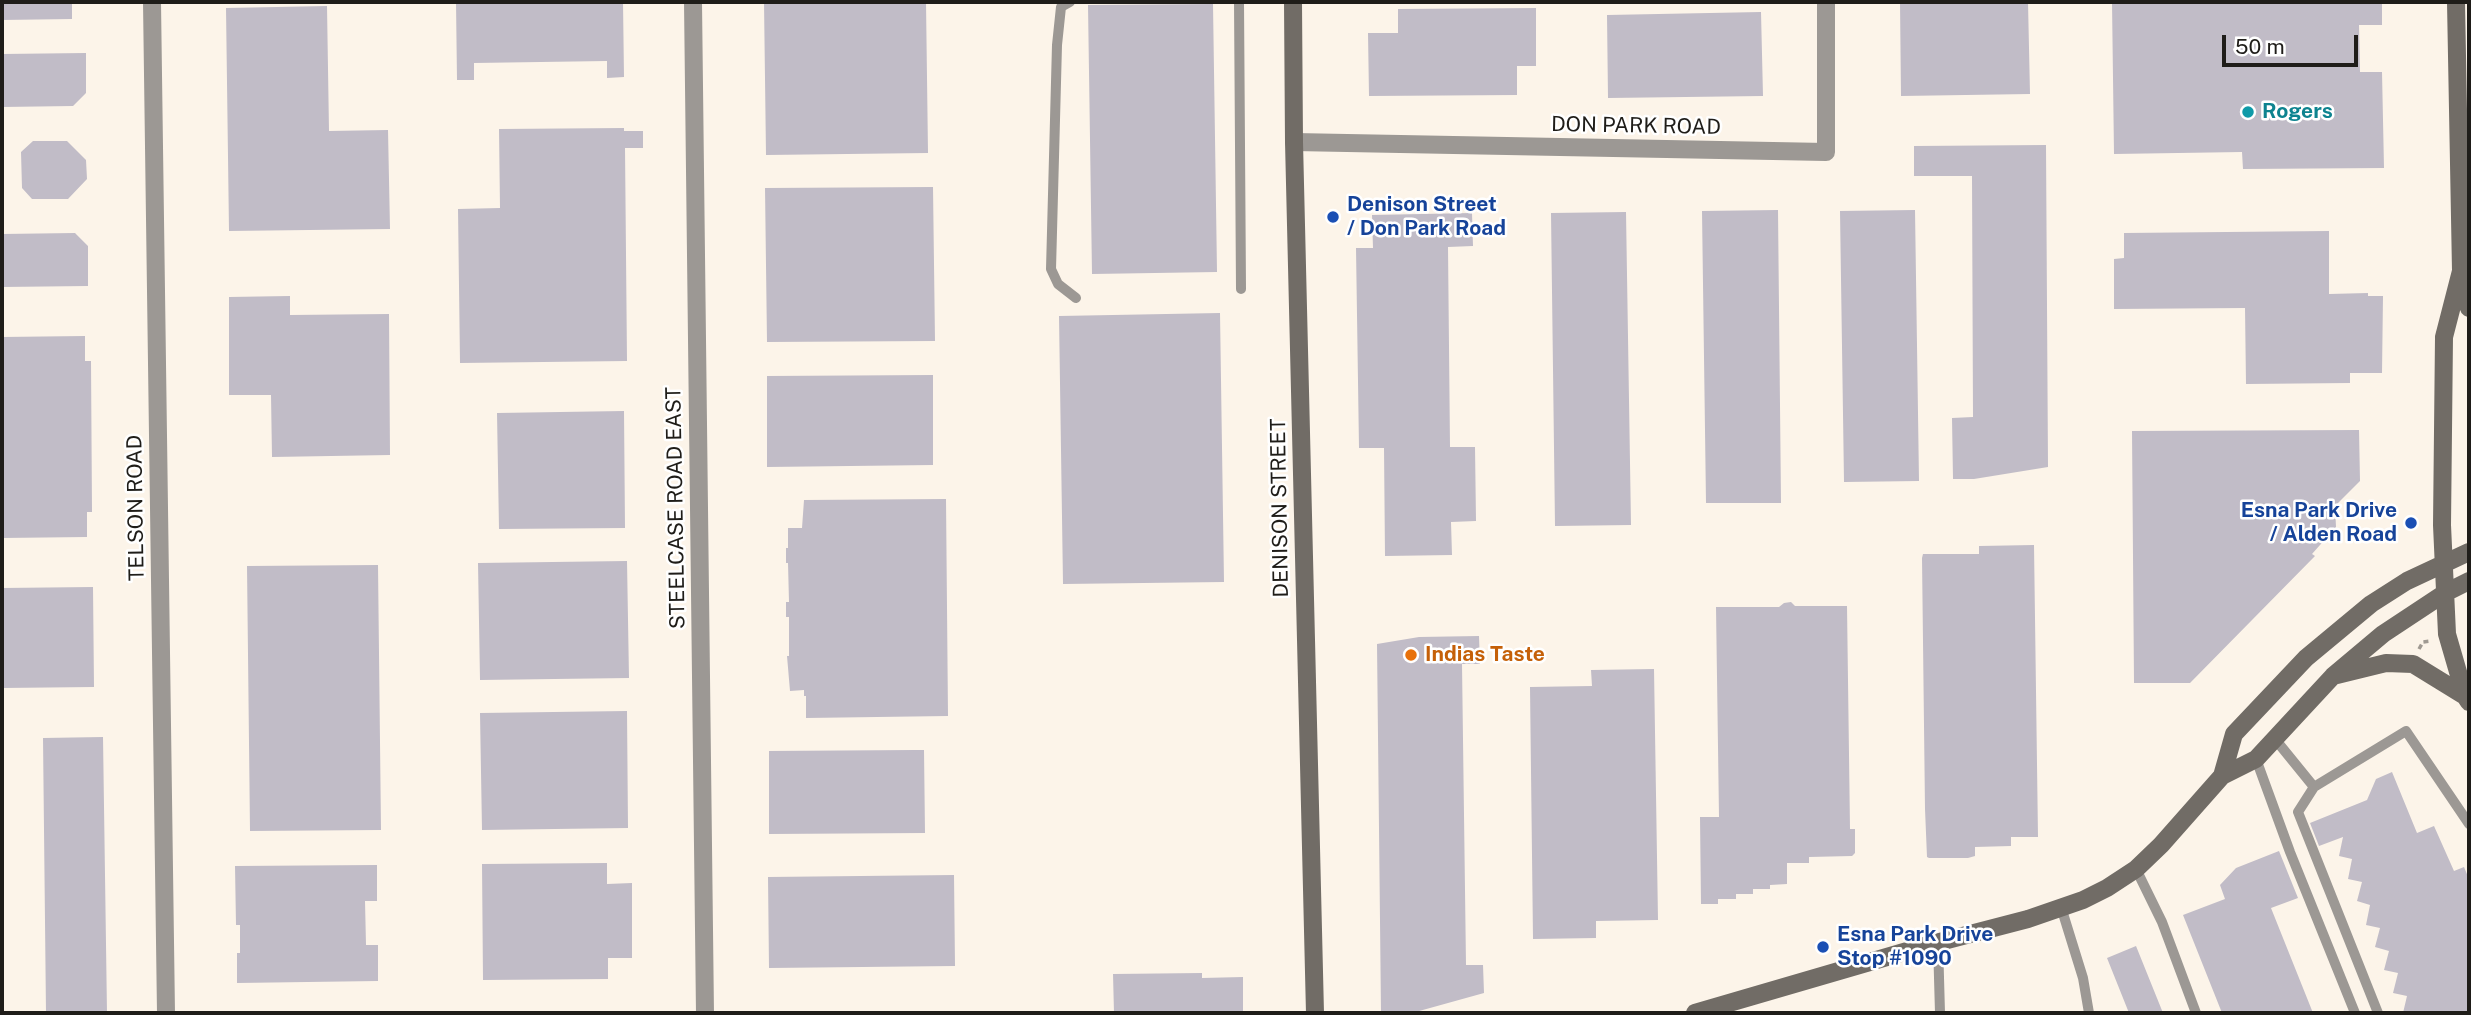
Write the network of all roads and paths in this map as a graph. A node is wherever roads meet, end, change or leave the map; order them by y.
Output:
1 (152, 2) edge
2 (693, 2) edge
3 (1070, 2) edge
4 (1239, 2) edge
5 (1293, 2) edge
6 (1826, 2) edge
7 (2456, 2) edge
8 (1294, 142) junction
9 (2461, 271) junction
10 (1241, 289) dead end
11 (1076, 298) dead end
12 (2469, 308) edge
13 (2469, 552) edge
14 (2444, 563) junction
15 (2469, 581) edge
16 (2445, 593) junction
17 (2416, 634) dead end
18 (2433, 641) dead end
19 (2423, 642) junction
20 (2419, 649) dead end
21 (2333, 676) junction
22 (2467, 699) edge
23 (2275, 739) junction
24 (2256, 759) junction
25 (2222, 776) junction
26 (2314, 787) junction
27 (2469, 824) edge
28 (2136, 869) junction
29 (2061, 907) junction
30 (1938, 942) junction
31 (166, 1013) edge
32 (705, 1013) edge
33 (1315, 1013) edge
34 (1695, 1013) edge
35 (1940, 1013) edge
36 (2089, 1013) edge
37 (2196, 1013) edge
38 (2355, 1013) edge
39 (2378, 1013) edge

1 - 31 street, TELSON ROAD
2 - 32 street, STEELCASE ROAD EAST
3 - 11 lane
4 - 10 lane
5 - 8 street, DENISON STREET
6 - 8 street, DON PARK ROAD
7 - 9 street
8 - 33 street, DENISON STREET
9 - 12 street
9 - 14 street
13 - 14 street
14 - 16 street
14 - 25 street
15 - 16 street
16 - 21 street
16 - 22 street
17 - 19 path
18 - 19 path
19 - 20 path
21 - 22 street
21 - 23 street
23 - 24 street
23 - 26 lane
24 - 25 street
24 - 38 lane
25 - 28 street
26 - 27 lane
26 - 39 lane
28 - 29 street
28 - 37 lane
29 - 30 street
29 - 36 lane
30 - 34 street
30 - 35 lane

